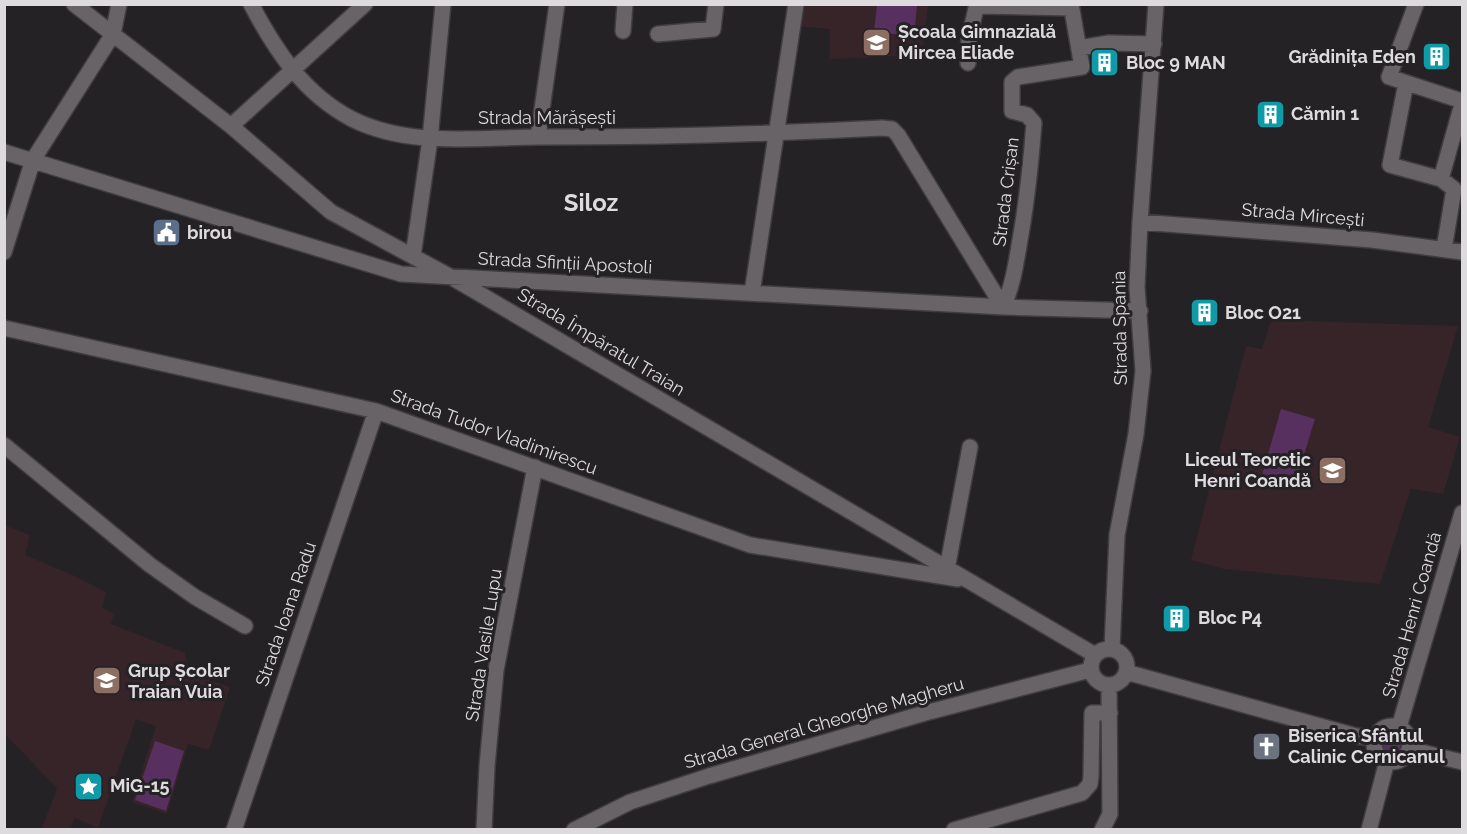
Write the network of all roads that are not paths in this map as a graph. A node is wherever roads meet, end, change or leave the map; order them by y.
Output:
1 (74, 4) edge
2 (119, 4) edge
3 (251, 4) edge
4 (365, 4) edge
5 (443, 4) edge
6 (557, 4) edge
7 (625, 4) edge
8 (716, 4) edge
9 (796, 4) edge
10 (1156, 4) edge
11 (1416, 4) edge
12 (977, 5) edge
13 (1071, 6) edge
14 (623, 31) dead end
15 (113, 34) junction
16 (658, 34) dead end
17 (1154, 44) junction
18 (1079, 48) junction
19 (968, 63) dead end
20 (292, 70) junction
21 (1406, 83) junction
22 (1462, 103) edge
23 (231, 126) junction
24 (775, 133) junction
25 (538, 137) junction
26 (430, 139) junction
27 (4, 152) edge
28 (33, 160) junction
29 (1441, 179) junction
30 (1140, 222) junction
31 (1444, 249) junction
32 (4, 252) edge
33 (1462, 252) edge
34 (413, 256) junction
35 (452, 277) junction
36 (752, 293) junction
37 (1002, 307) junction
38 (1140, 311) junction
39 (4, 328) edge
40 (376, 411) junction
41 (4, 445) edge
42 (970, 447) dead end
43 (534, 467) junction
44 (1462, 513) edge
45 (947, 569) junction
46 (967, 580) junction
47 (245, 626) dead end
48 (1112, 649) junction
49 (1095, 655) junction
50 (1090, 670) junction
51 (1126, 672) junction
52 (1109, 685) junction
53 (1110, 713) junction
54 (1399, 727) junction
55 (1374, 738) junction
56 (1409, 749) junction
57 (1387, 761) junction
58 (1462, 762) edge
59 (1110, 814) junction
60 (234, 830) edge
61 (484, 830) edge
62 (574, 830) edge
63 (954, 830) edge
64 (1102, 830) edge
65 (1118, 830) edge
66 (1369, 830) edge

1 - 15 street, Strada Împăratul Traian
2 - 15 street
3 - 20 street, Strada Mărășești
4 - 20 street
5 - 26 street
6 - 25 street
7 - 14 street
8 - 16 street
9 - 24 street
10 - 17 street, Strada Spania
11 - 21 street
12 - 13 street
12 - 19 street
13 - 18 street
15 - 23 street, Strada Împăratul Traian
15 - 28 street
17 - 18 street
17 - 30 street, Strada Spania
18 - 37 street, Strada Crișan
20 - 23 street
20 - 26 street, Strada Mărășești
21 - 22 street
21 - 29 street
22 - 29 street
23 - 34 street, Strada Împăratul Traian
24 - 25 street, Strada Mărășești
24 - 36 street
24 - 37 street, Strada Mărășești
25 - 26 street, Strada Mărășești
26 - 34 street
27 - 28 street, Strada Sfinții Apostoli
28 - 32 street
28 - 35 street, Strada Sfinții Apostoli
29 - 31 street
30 - 31 street, Strada Mircești
30 - 38 street, Strada Spania
31 - 33 street, Strada Mircești
34 - 35 street, Strada Împăratul Traian
35 - 36 street, Strada Sfinții Apostoli
35 - 45 street, Strada Împăratul Traian
36 - 37 street, Strada Sfinții Apostoli
37 - 38 street, Strada Sfinții Apostoli
38 - 48 street, Strada Spania
39 - 40 street, Strada Tudor Vladimirescu
40 - 43 street, Strada Tudor Vladimirescu
40 - 60 street, Strada Ioana Radu
41 - 47 street
42 - 45 street
43 - 46 street, Strada Tudor Vladimirescu
43 - 61 street, Strada Vasile Lupu
44 - 54 street, Strada Henri Coandă
45 - 46 street, Strada Împăratul Traian
46 - 49 street, Strada Împăratul Traian
48 - 49 street
48 - 51 street
49 - 50 street
50 - 52 street
50 - 62 street, Strada General Gheorghe Magheru
51 - 52 street
51 - 55 street
52 - 53 street
53 - 59 street
53 - 63 street
54 - 55 street
54 - 56 street
55 - 57 street
56 - 57 street
56 - 58 street
57 - 66 street
59 - 64 street
59 - 65 street

